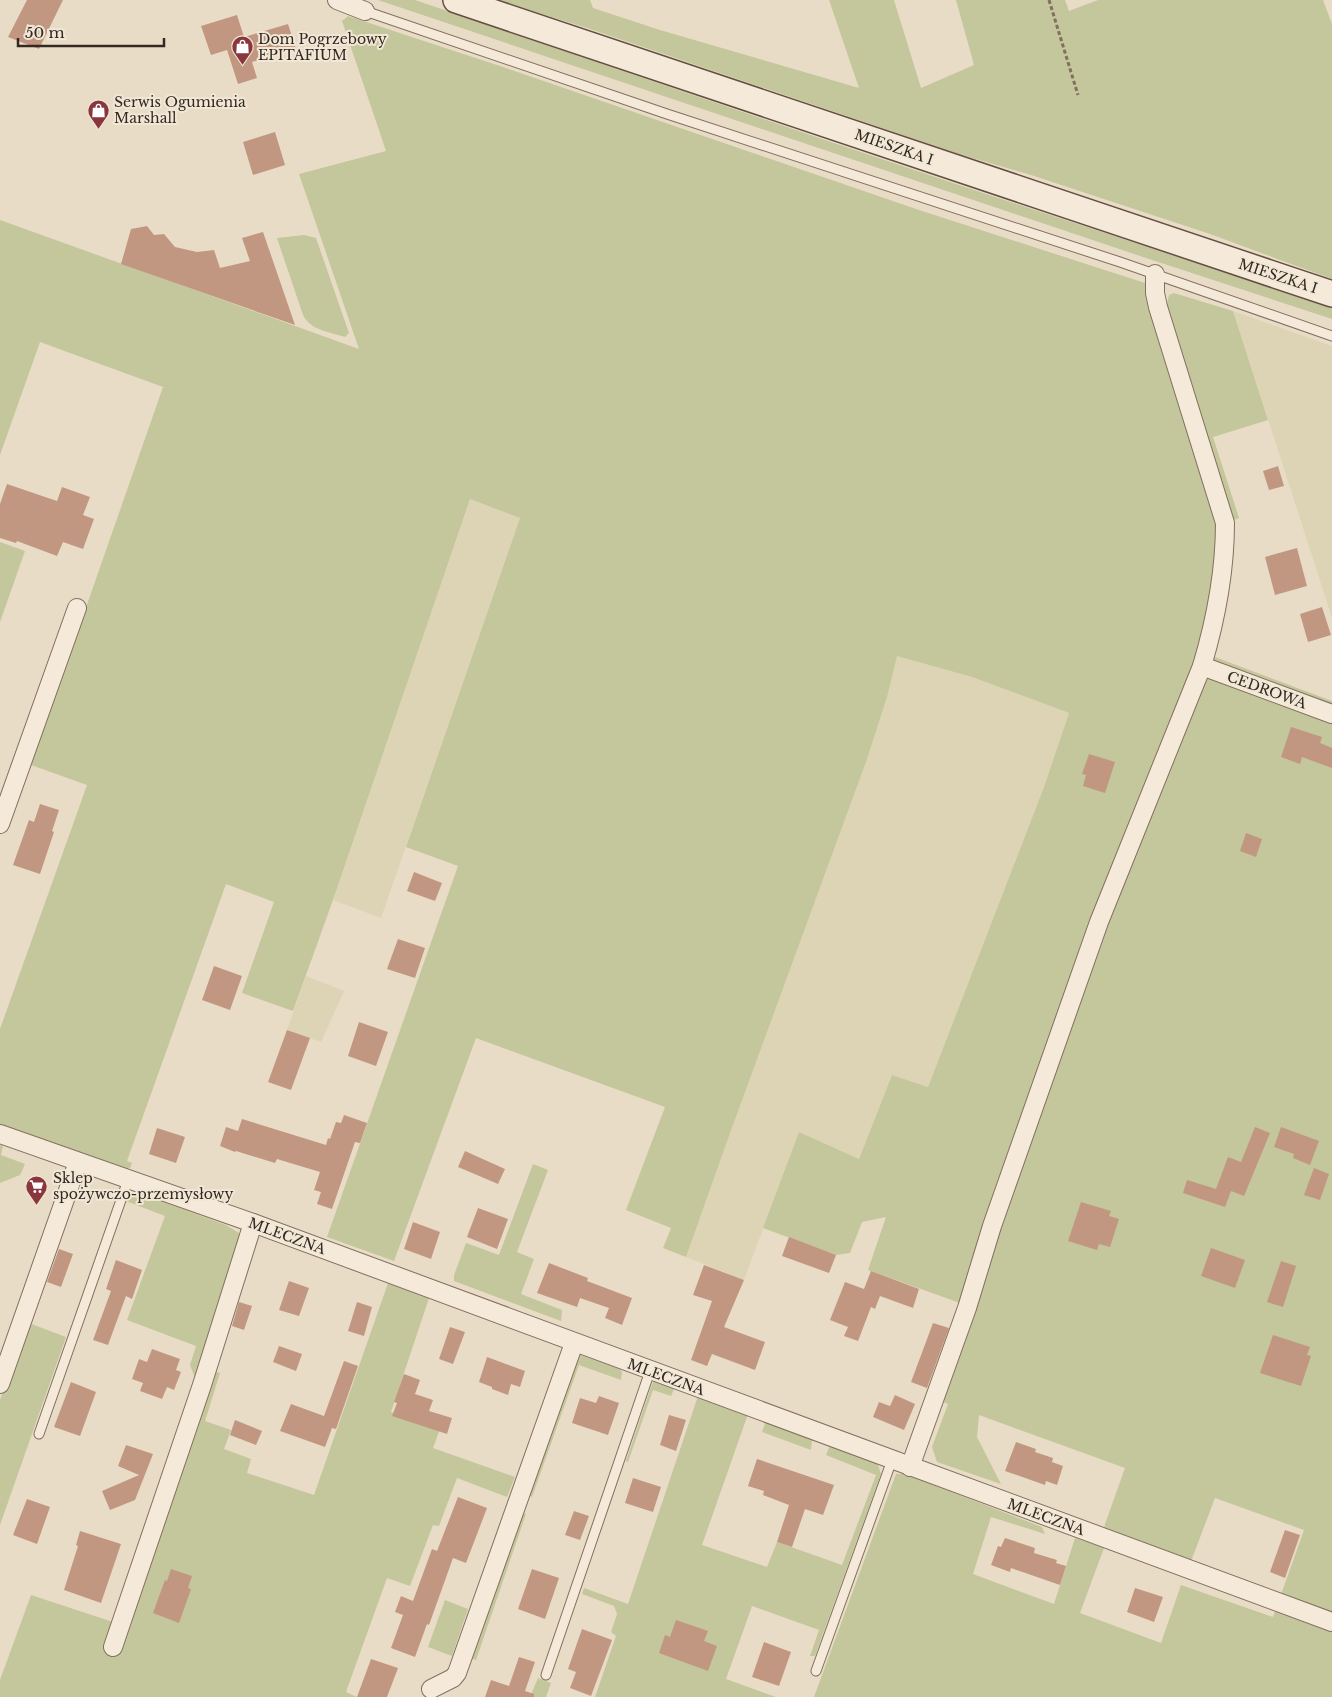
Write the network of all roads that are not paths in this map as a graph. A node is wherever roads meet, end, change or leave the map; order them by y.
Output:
1 (337, 0) edge
2 (456, 0) edge
3 (365, 11) joint
4 (1155, 274) junction
5 (1332, 294) edge
6 (1332, 336) edge
7 (77, 608) dead end
8 (1202, 666) junction
9 (1332, 714) edge
10 (0, 824) edge
11 (0, 1134) edge
12 (78, 1162) junction
13 (128, 1180) junction
14 (253, 1223) junction
15 (574, 1343) junction
16 (650, 1370) junction
17 (0, 1384) edge
18 (39, 1434) dead end
19 (892, 1460) junction
20 (910, 1467) junction
21 (1332, 1622) edge
22 (113, 1647) dead end
23 (816, 1670) dead end
24 (546, 1675) dead end
25 (432, 1689) dead end

1 - 3 street
2 - 5 street, MIESZKA I
3 - 4 lane
4 - 6 lane
4 - 8 street
7 - 10 street
8 - 9 street, CEDROWA
8 - 20 street
11 - 12 street, MLECZNA
12 - 13 street, MLECZNA
12 - 17 street
13 - 14 street, MLECZNA
13 - 18 lane
14 - 15 street, MLECZNA
14 - 22 street
15 - 16 street, MLECZNA
15 - 25 street
16 - 19 street, MLECZNA
16 - 24 lane
19 - 20 street, MLECZNA
19 - 23 lane
20 - 21 street, MLECZNA

